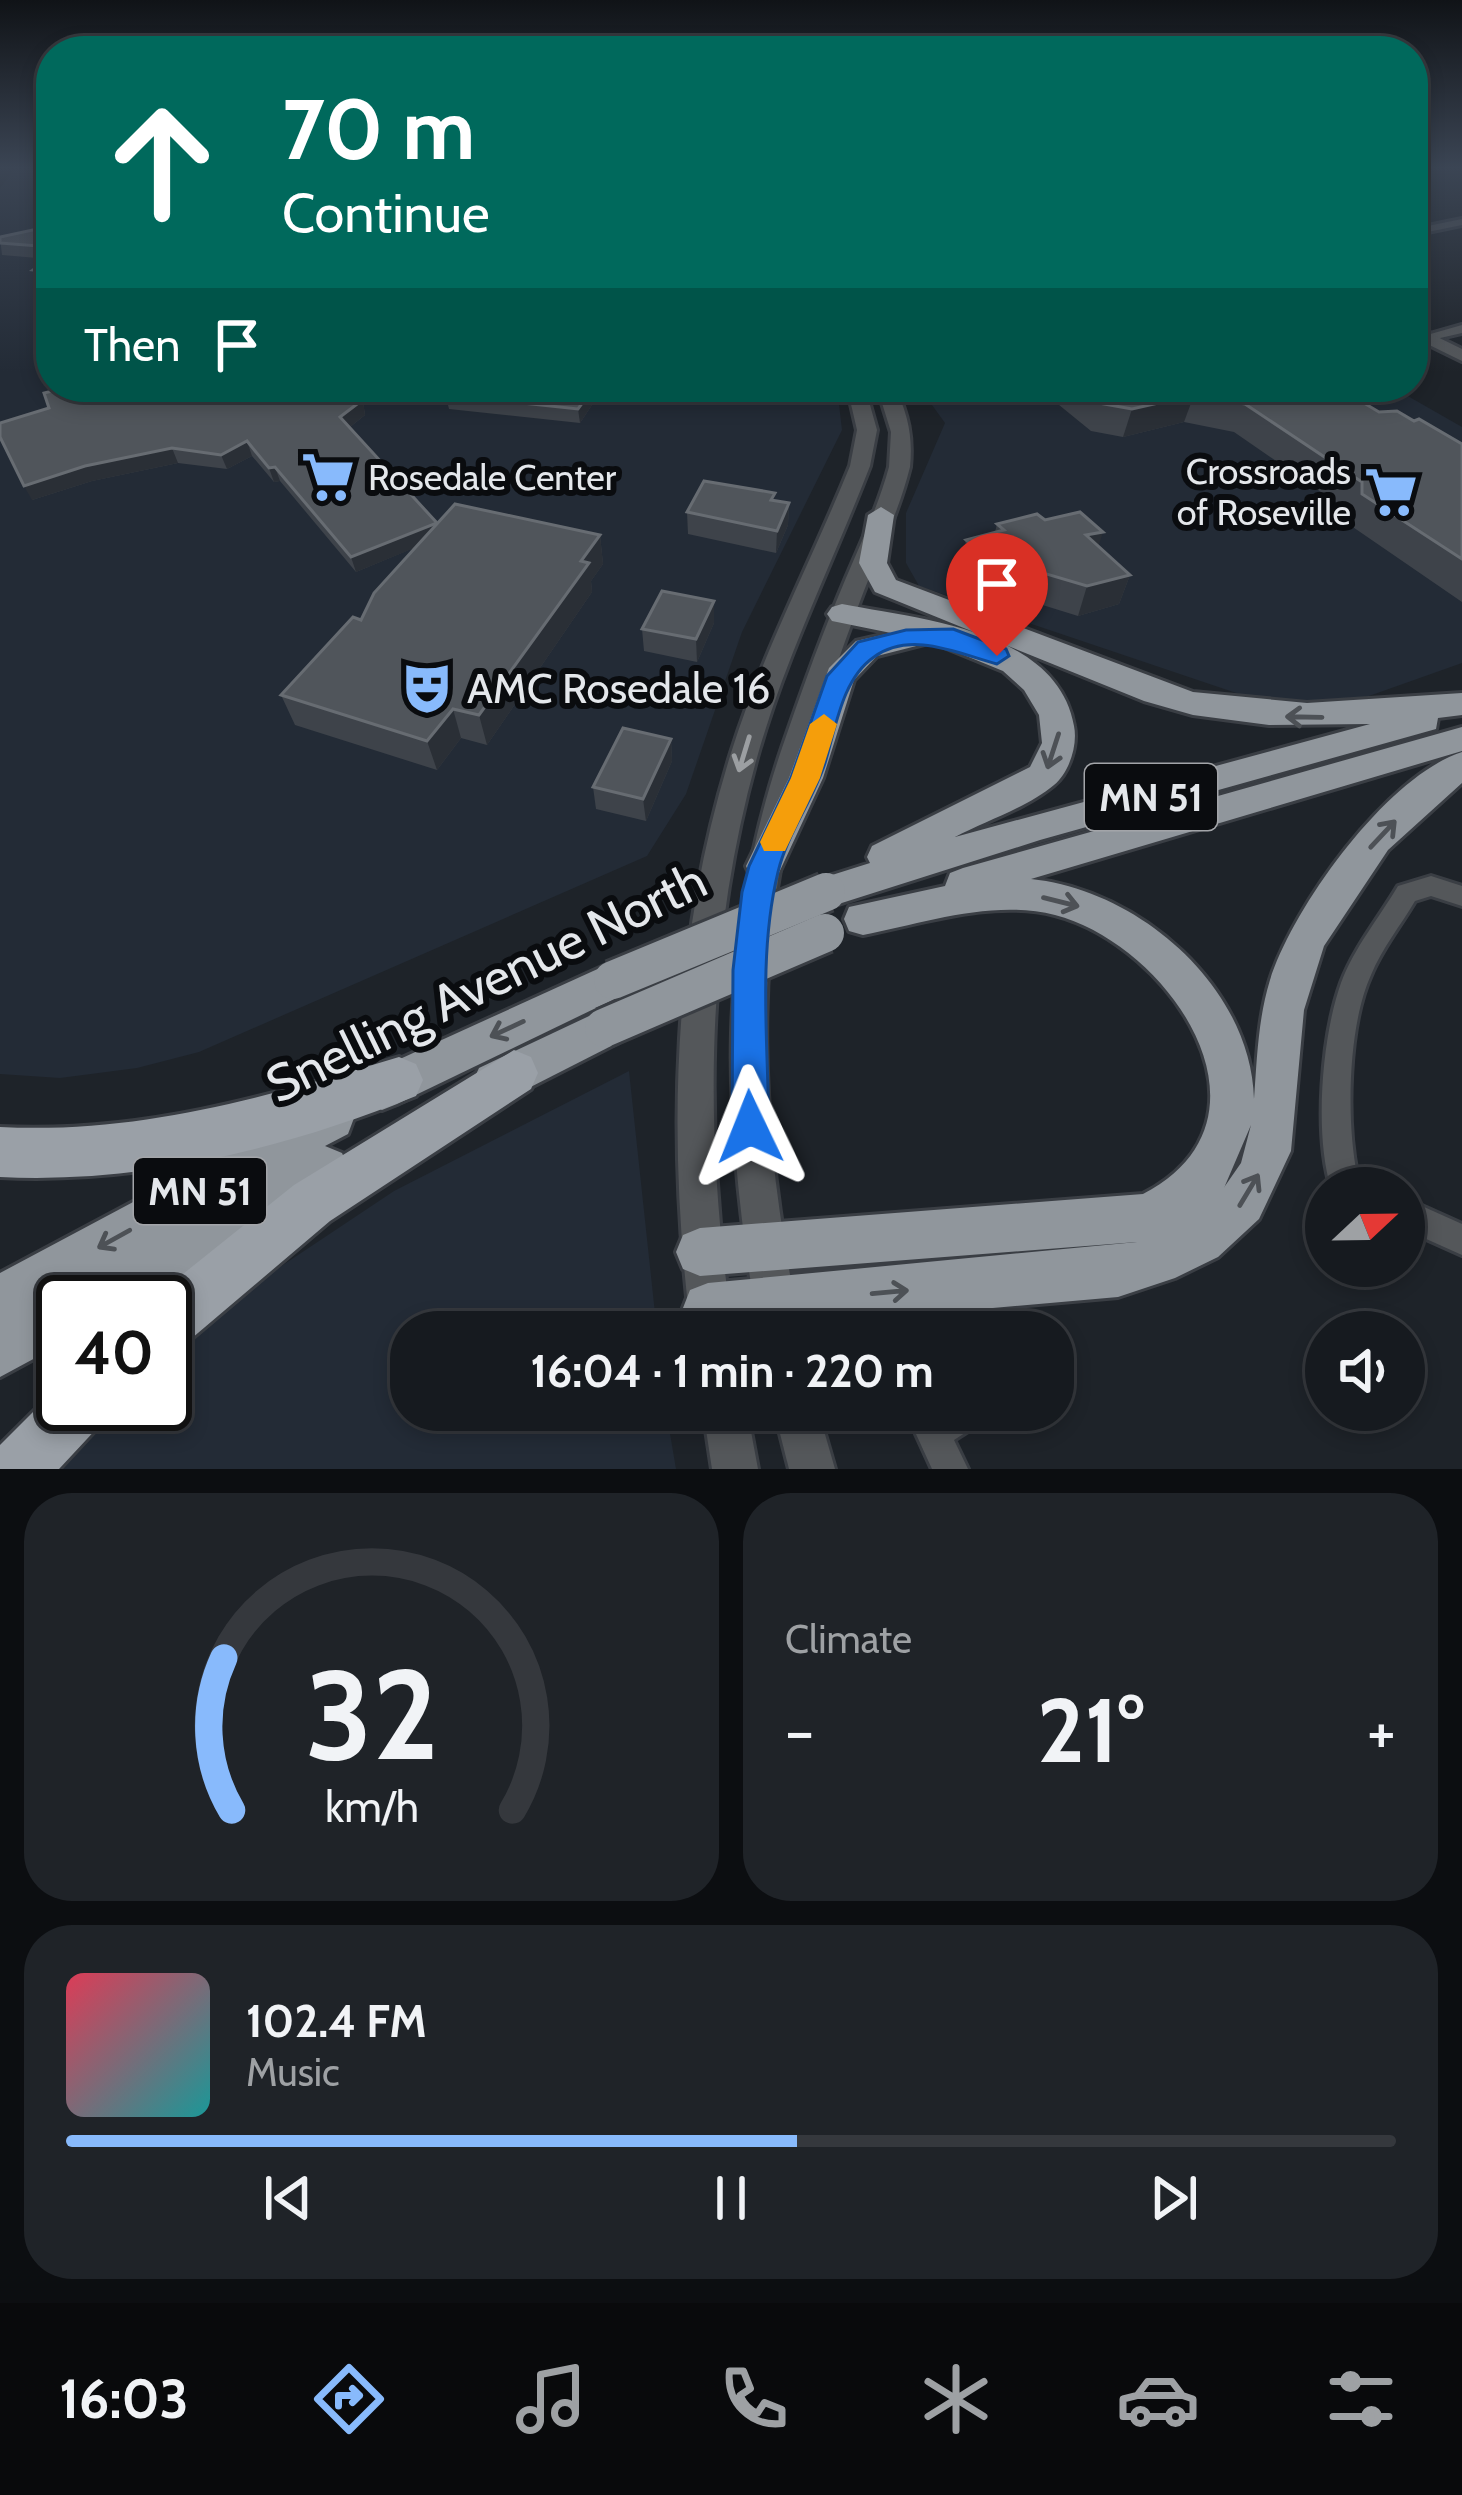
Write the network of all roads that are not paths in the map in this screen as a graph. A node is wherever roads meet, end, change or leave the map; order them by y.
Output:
1 (1462, 329) edge
2 (1428, 333) edge
3 (1428, 338) edge
4 (1462, 356) edge
5 (859, 402) edge
6 (892, 402) edge
7 (881, 515) junction
8 (805, 598) junction
9 (846, 606) junction
10 (953, 638) junction
11 (1034, 643) junction
12 (1462, 705) edge
13 (1462, 739) edge
14 (1462, 766) edge
15 (764, 866) junction
16 (1462, 896) edge
17 (838, 908) junction
18 (514, 1073) junction
19 (399, 1079) junction
20 (9, 1149) edge
21 (1339, 1167) edge
22 (1425, 1223) edge
23 (1462, 1240) edge
24 (765, 1247) junction
25 (700, 1252) junction
26 (135, 1275) edge
27 (0, 1300) edge
28 (192, 1302) edge
29 (709, 1311) edge
30 (776, 1311) edge
31 (822, 1311) edge
32 (36, 1331) edge
33 (0, 1352) edge
34 (54, 1431) edge
35 (729, 1431) edge
36 (802, 1431) edge
37 (938, 1431) edge
38 (19, 1469) edge
39 (735, 1469) edge
40 (812, 1469) edge
41 (950, 1469) edge

1 - 2 street
3 - 4 street
5 - 8 street
6 - 7 street
7 - 9 street
7 - 11 highway
8 - 9 street
8 -> 25 street
9 - 10 highway
9 - 11 highway
9 - 15 street
10 - 15 highway
10 -> 17 highway
12 -> 11 highway
12 - 17 highway, Snelling Avenue North / MN 51
13 - 17 highway, Snelling Avenue North / MN 51
31 -> 14 highway
15 - 24 street
16 - 21 street
17 - 18 highway, Snelling Avenue North / MN 51, bridge
17 -> 19 highway, Snelling Avenue North / MN 51, bridge
17 -> 24 highway
18 - 26 highway, Snelling Avenue North / MN 51
18 - 28 highway
19 - 20 highway
19 -> 27 highway, Snelling Avenue North / MN 51
22 - 23 street
24 - 25 highway
24 - 30 street
25 - 29 street
32 - 33 highway
34 - 38 highway
35 - 39 street
36 - 40 street
37 - 41 street

